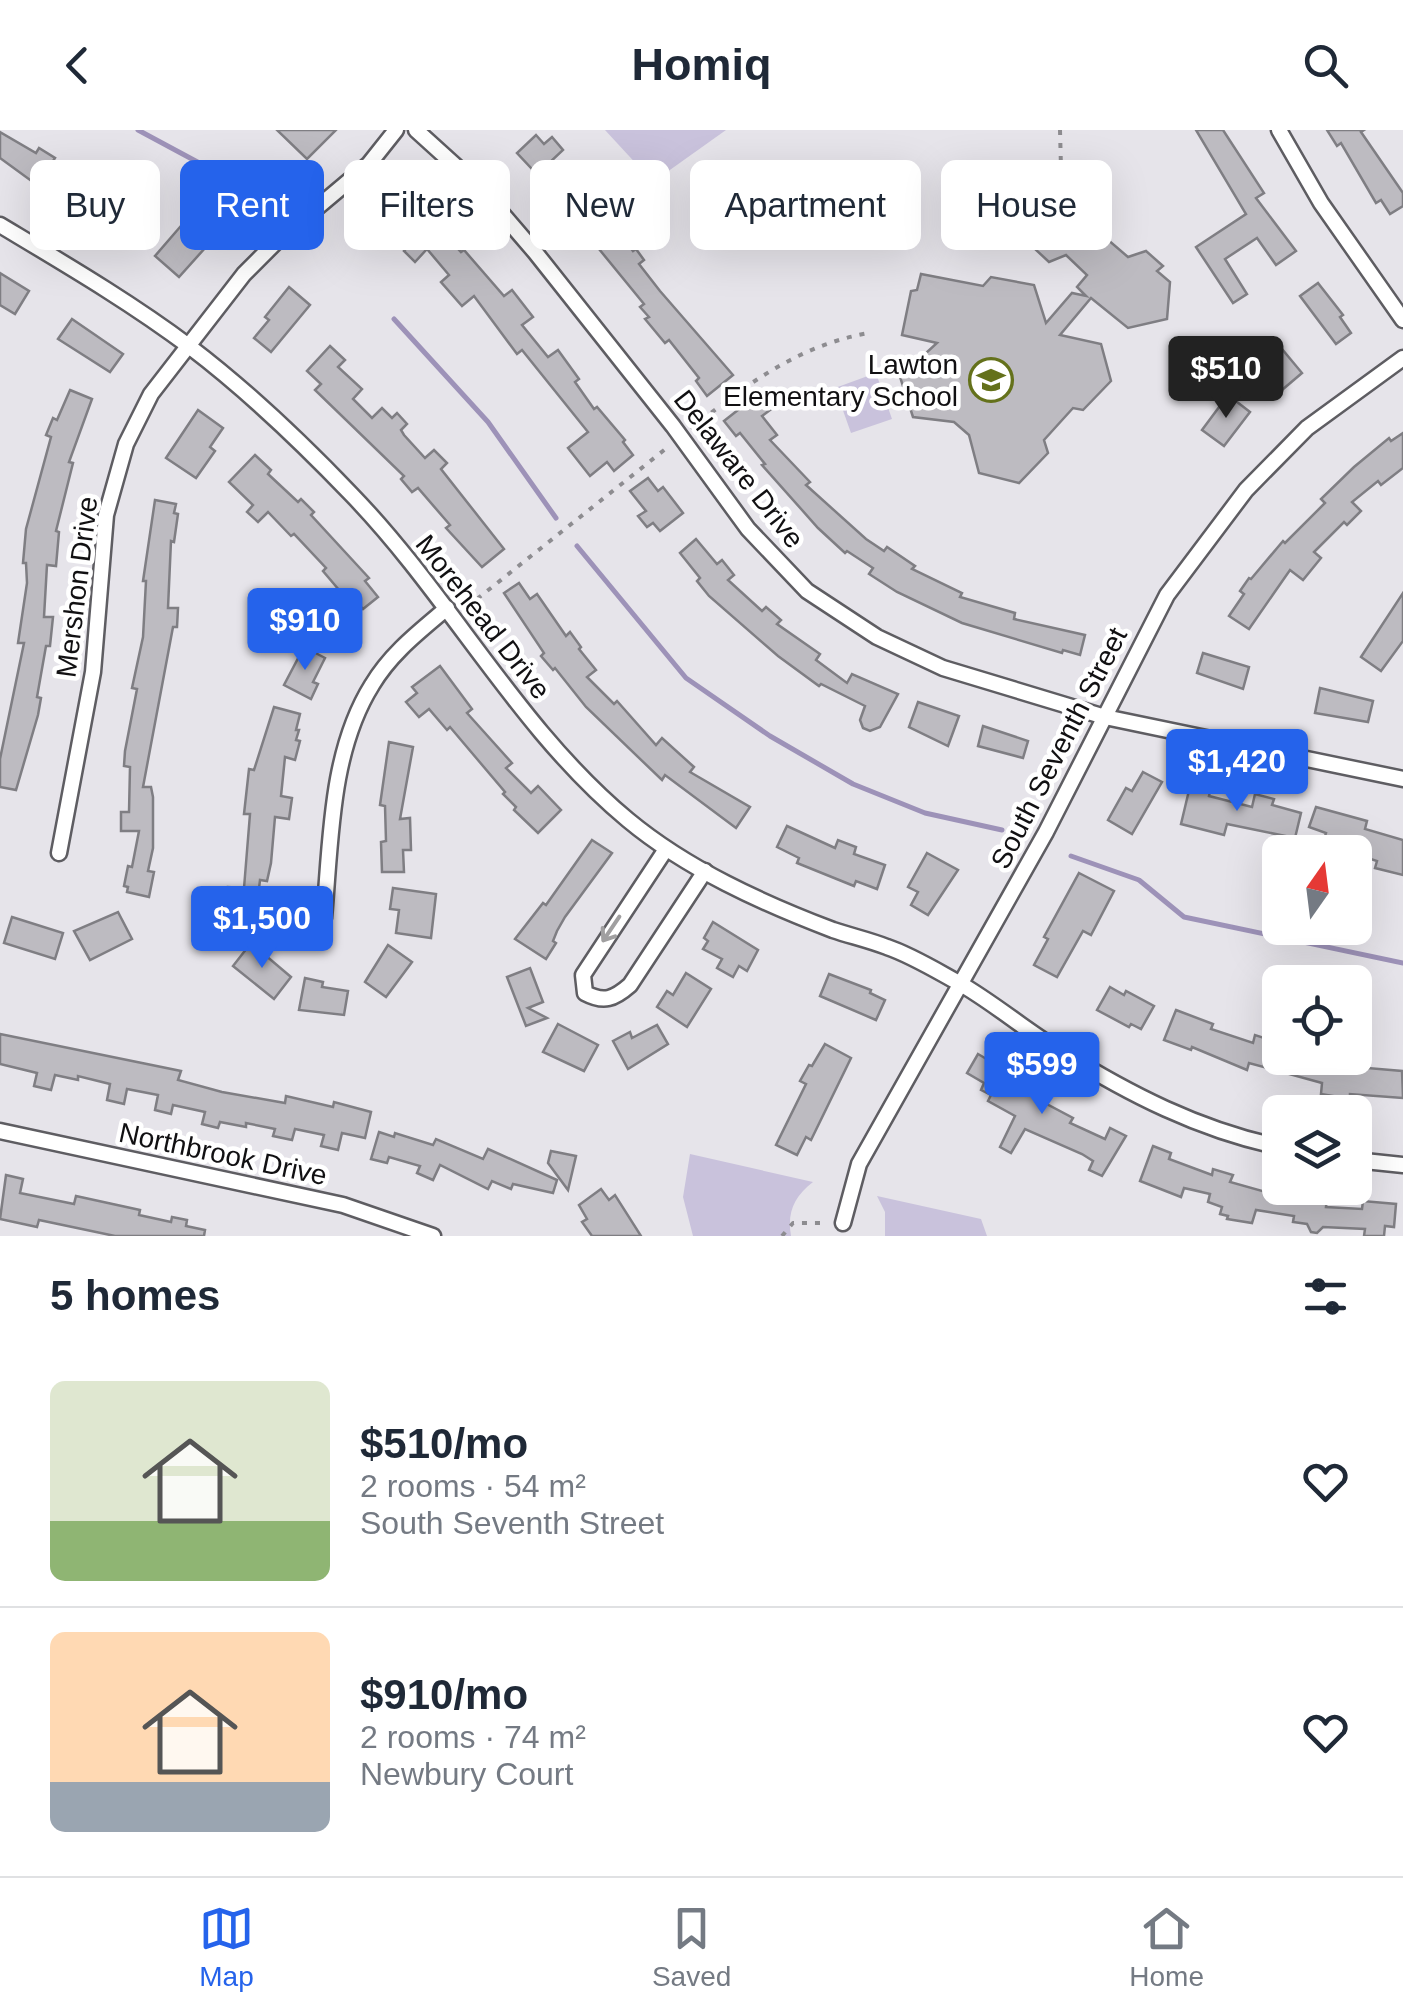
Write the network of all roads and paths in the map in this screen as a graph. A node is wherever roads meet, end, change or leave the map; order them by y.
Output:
1 (396, 130) edge
2 (416, 130) edge
3 (1060, 130) edge
4 (1279, 130) edge
5 (1061, 160) edge
6 (0, 226) edge
7 (1403, 320) edge
8 (869, 333) dead end
9 (188, 346) junction
10 (1403, 358) edge
11 (686, 433) dead end
12 (672, 444) dead end
13 (467, 606) dead end
14 (447, 608) junction
15 (1105, 717) junction
16 (1403, 779) edge
17 (666, 849) junction
18 (59, 853) dead end
19 (705, 871) junction
20 (324, 918) dead end
21 (960, 984) junction
22 (0, 1132) edge
23 (1262, 1143) edge
24 (1372, 1162) edge
25 (1403, 1165) edge
26 (843, 1223) joint
27 (433, 1236) edge
28 (782, 1236) edge

1 - 9 street, Mershon Drive
2 - 15 street, Delaware Drive
3 - 5 path
4 - 7 street
6 - 9 street, Morehead Drive
8 - 11 path
9 - 14 street, Morehead Drive
9 - 18 street, Mershon Drive
10 - 15 street, South Seventh Street
12 - 13 path
14 - 17 street, Morehead Drive
14 - 20 street
15 - 16 street, Delaware Drive
15 - 21 street, South Seventh Street
17 - 19 street, Morehead Drive
17 -> 19 street
19 - 21 street, Morehead Drive
21 - 23 street, Morehead Drive
21 - 26 street, South Seventh Street
22 - 27 street, Northbrook Drive
24 - 25 street
26 - 28 path

